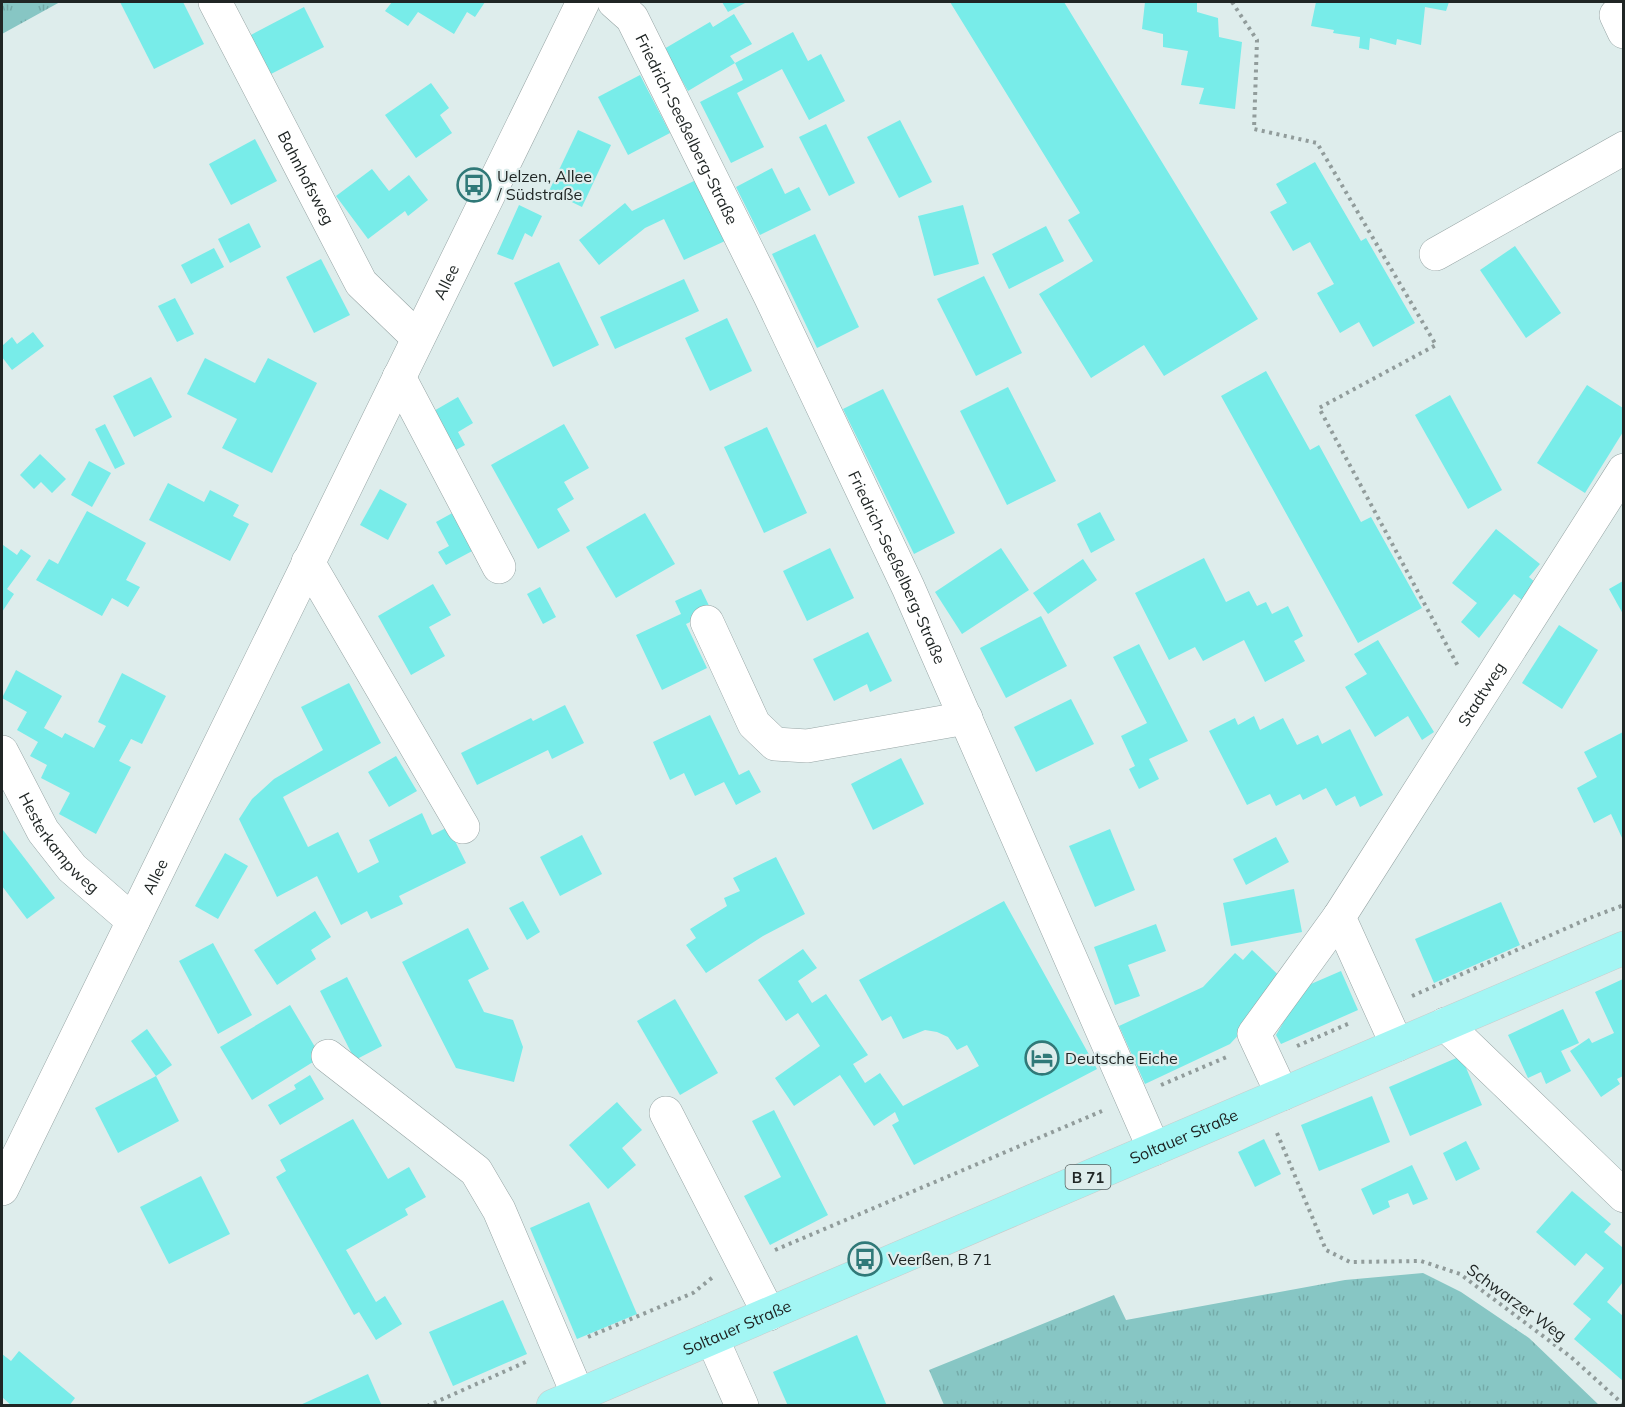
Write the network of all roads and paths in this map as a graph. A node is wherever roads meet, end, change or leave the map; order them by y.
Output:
1 (215, 2) edge
2 (583, 2) edge
3 (614, 2) edge
4 (1232, 2) edge
5 (1623, 148) edge
6 (1436, 254) dead end
7 (418, 338) junction
8 (399, 377) junction
9 (1623, 470) edge
10 (308, 562) junction
11 (499, 567) dead end
12 (707, 622) dead end
13 (1476, 700) junction
14 (966, 718) junction
15 (2, 752) edge
16 (463, 827) dead end
17 (1623, 905) edge
18 (1339, 917) junction
19 (133, 921) junction
20 (1623, 948) edge
21 (1381, 1010) junction
22 (1445, 1024) junction
23 (1258, 1043) junction
24 (1397, 1045) junction
25 (328, 1056) dead end
26 (1132, 1098) junction
27 (1273, 1098) junction
28 (666, 1113) dead end
29 (1155, 1149) junction
30 (2, 1189) edge
31 (1623, 1196) edge
32 (743, 1264) junction
33 (769, 1314) junction
34 (712, 1338) junction
35 (558, 1348) junction
36 (565, 1400) edge
37 (1623, 1405) edge
38 (427, 1406) edge
39 (742, 1406) edge

1 - 7 street, Bahnhofsweg
2 - 7 street, Allee
3 - 14 street, Friedrich-Seeßelberg-Straße
4 - 13 path
5 - 6 street
7 - 8 street, Allee
8 - 10 street, Allee
8 - 11 street
9 - 13 street, Stadtweg
10 - 16 street
10 - 19 street, Allee
12 - 14 street
13 - 18 street, Stadtweg
14 - 26 street, Friedrich-Seeßelberg-Straße
15 - 19 street, Hesterkampweg
17 - 21 path
18 - 21 street
18 - 23 street, Stadtweg
19 - 30 street, Allee
20 - 22 main road, Soltauer Straße / B 71
21 - 23 path
21 - 24 street
22 - 24 main road, Soltauer Straße / B 71
22 - 31 street
23 - 26 path
23 - 27 street
24 - 27 main road, Soltauer Straße / B 71
25 - 35 street, Soltauer Straße
26 - 29 street, Friedrich-Seeßelberg-Straße
26 - 32 path
27 - 29 main road, Soltauer Straße / B 71
27 - 37 path, Schwarzer Weg
28 - 32 street
29 - 33 main road, Soltauer Straße / B 71
32 - 33 street
32 - 35 path
33 - 34 main road, Soltauer Straße / B 71
34 - 36 main road, Soltauer Straße / B 71
34 - 39 street
35 - 36 street, Soltauer Straße
35 - 38 path

